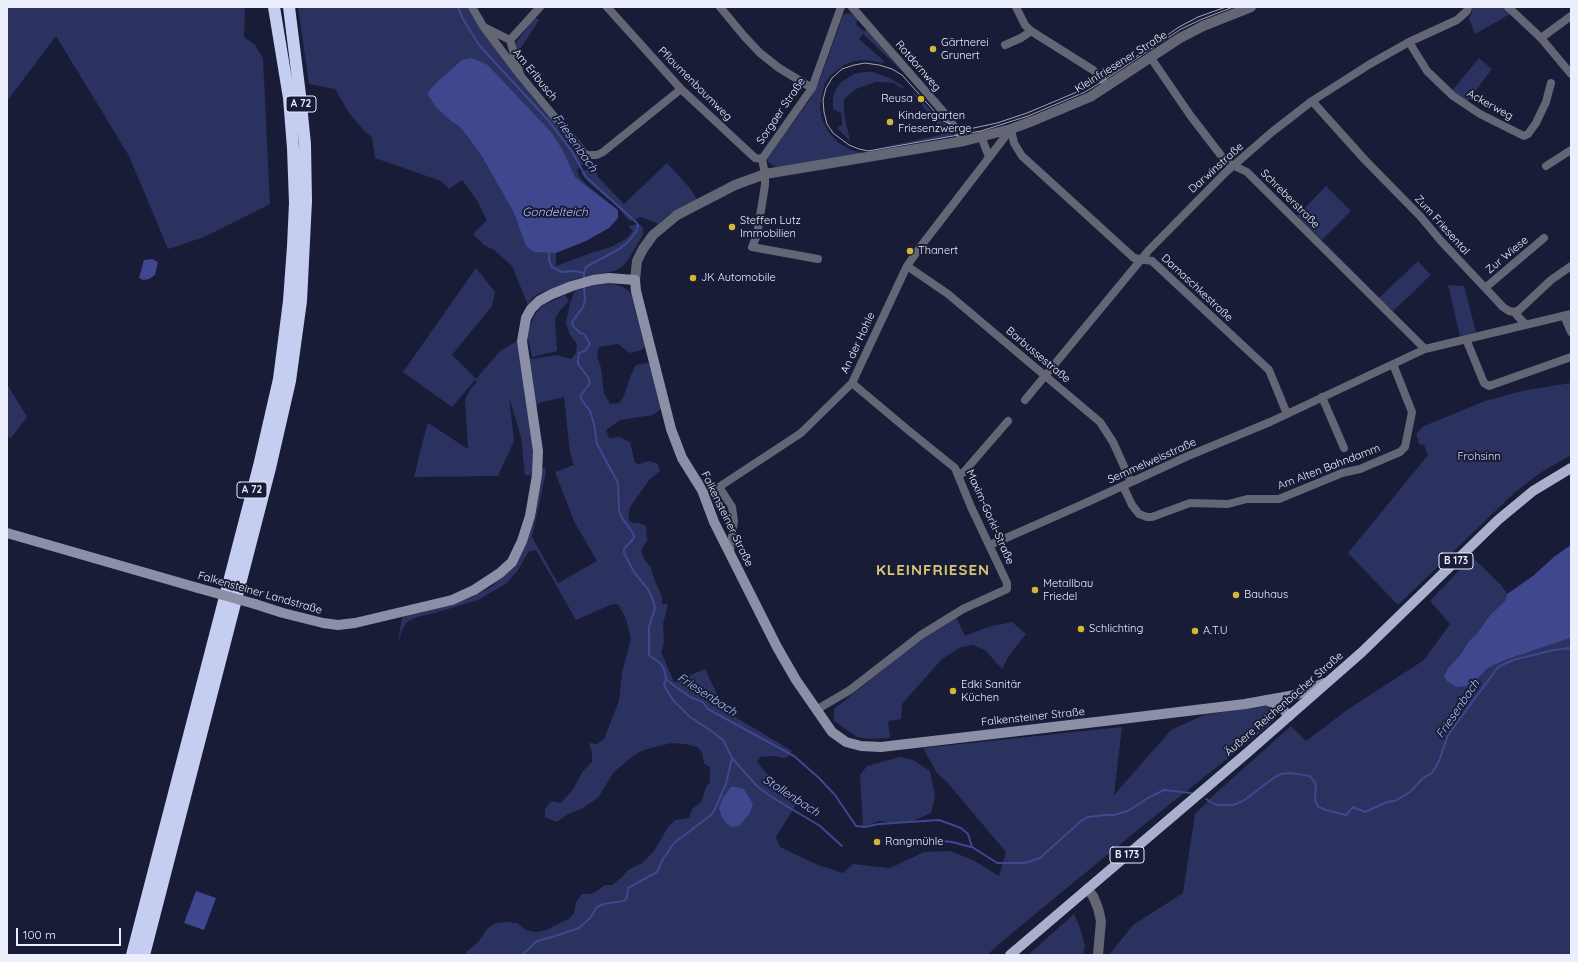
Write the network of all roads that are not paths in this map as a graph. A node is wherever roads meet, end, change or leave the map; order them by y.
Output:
1 (289, 7) edge
2 (472, 7) edge
3 (540, 7) edge
4 (608, 7) edge
5 (720, 7) edge
6 (842, 7) edge
7 (852, 7) edge
8 (1016, 7) edge
9 (1251, 7) edge
10 (1468, 7) edge
11 (1508, 7) edge
12 (1231, 10) edge
13 (274, 11) edge
14 (1571, 16) edge
15 (483, 26) junction
16 (1031, 31) junction
17 (1541, 38) junction
18 (510, 40) junction
19 (1409, 42) junction
20 (1005, 45) dead end
21 (1151, 58) junction
22 (1571, 74) edge
23 (520, 75) junction
24 (1551, 83) dead end
25 (1107, 87) junction
26 (681, 88) junction
27 (812, 88) junction
28 (1312, 101) junction
29 (1011, 129) junction
30 (981, 136) junction
31 (964, 141) junction
32 (1571, 150) edge
33 (989, 157) junction
34 (762, 159) junction
35 (1235, 166) junction
36 (1546, 166) dead end
37 (765, 174) junction
38 (1544, 238) dead end
39 (818, 259) dead end
40 (1143, 259) junction
41 (907, 266) junction
42 (1571, 266) edge
43 (635, 280) junction
44 (1485, 288) junction
45 (1514, 312) junction
46 (1568, 315) edge
47 (1525, 324) junction
48 (1571, 332) edge
49 (1466, 339) junction
50 (1425, 349) junction
51 (1571, 357) edge
52 (1392, 364) junction
53 (1045, 375) junction
54 (852, 383) junction
55 (1322, 397) junction
56 (1025, 400) dead end
57 (1287, 414) junction
58 (1008, 421) dead end
59 (1344, 448) dead end
60 (1571, 468) edge
61 (959, 474) junction
62 (1131, 482) junction
63 (1123, 486) junction
64 (719, 487) junction
65 (702, 490) junction
66 (7, 533) edge
67 (990, 545) junction
68 (730, 552) junction
69 (1328, 682) junction
70 (1284, 697) junction
71 (1266, 700) junction
72 (1297, 709) junction
73 (816, 710) junction
74 (1289, 716) junction
75 (1087, 889) junction
76 (132, 955) edge
77 (144, 955) edge
78 (1010, 955) edge
79 (1098, 955) edge

1 - 77 highway, A 72
2 - 15 street, Am Erlbusch
3 - 18 street
4 - 26 street, Pflaumenbaumweg
5 - 27 street
6 - 27 street, Sorgaer Straße
7 - 31 street, Rotdornweg
8 - 16 street
9 - 12 street, Kleinfriesener Straße
10 - 19 street, Darwinstraße
11 - 17 street
12 - 21 street, Kleinfriesener Straße
13 - 76 highway, A 72
14 - 17 street
15 - 18 street
15 - 23 street, Am Erlbusch
16 - 20 street
16 - 25 street
17 - 22 street
18 - 23 street
19 - 24 street, Ackerweg
19 - 28 street, Darwinstraße
21 - 25 street, Kleinfriesener Straße
21 - 35 street, Schreberstraße
23 - 26 street, Am Erlbusch
25 - 29 street, Kleinfriesener Straße
26 - 34 street, Pflaumenbaumweg
27 - 34 street, Sorgaer Straße
28 - 35 street, Darwinstraße
28 - 44 street, Zum Friesental
29 - 30 street, Kleinfriesener Straße
29 - 33 street, An der Hohle
29 - 40 street, Damaschkestraße
30 - 31 street, Kleinfriesener Straße
30 - 33 street
31 - 37 street, Kleinfriesener Straße
32 - 36 street
33 - 41 street, An der Hohle
34 - 37 street
35 - 40 street, Darwinstraße
35 - 50 street, Schreberstraße
37 - 39 street
37 - 43 street, Kleinfriesener Straße
38 - 44 street, Zur Wiese
40 - 53 street, Darwinstraße
40 - 57 street, Damaschkestraße
41 - 53 street, Barbussestraße
41 - 54 street, An der Hohle
42 - 45 street
43 - 65 main road, Falkensteiner Straße
43 - 66 main road, Falkensteiner Landstraße, bridge
44 - 45 street, Zum Friesental
45 - 47 street, Zum Friesental
46 - 47 street
46 - 48 street
47 - 49 street, Semmelweisstraße
49 - 50 street, Semmelweisstraße
49 - 51 street
50 - 52 street, Semmelweisstraße
52 - 55 street, Semmelweisstraße
52 - 63 street, Am Alten Bahndamm
53 - 56 street, Darwinstraße
53 - 62 street, Barbussestraße
54 - 61 street, Maxim-Gorki-Straße
54 - 64 street, An der Hohle
55 - 57 street, Semmelweisstraße
55 - 59 street
57 - 62 street, Semmelweisstraße
58 - 61 street
60 - 69 main road, Äußere Reichenbacher Straße / B 173
61 - 67 street, Maxim-Gorki-Straße
62 - 63 street, Semmelweisstraße
63 - 67 street, Semmelweisstraße
64 - 65 street, An der Hohle
64 - 68 street
65 - 68 main road, Falkensteiner Straße
67 - 73 street, Maxim-Gorki-Straße
68 - 73 main road, Falkensteiner Straße
69 - 70 main road, Falkensteiner Straße
69 - 72 main road, Äußere Reichenbacher Straße / B 173
70 - 71 main road, Falkensteiner Straße
70 - 72 main road
71 - 73 main road, Falkensteiner Straße
71 - 74 main road
72 - 74 main road, Äußere Reichenbacher Straße / B 173
74 - 75 main road, Äußere Reichenbacher Straße / B 173
75 - 78 main road, Äußere Reichenbacher Straße / B 173
75 - 79 street

